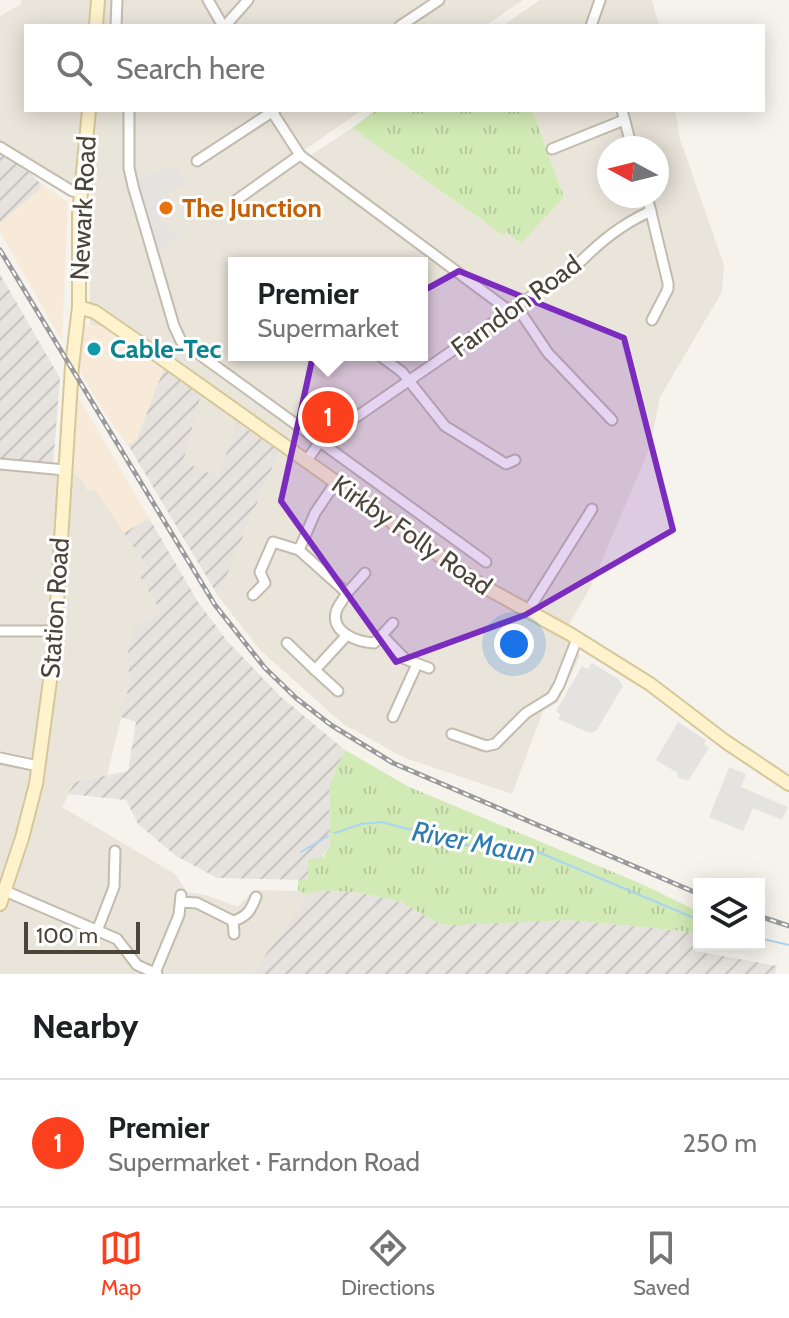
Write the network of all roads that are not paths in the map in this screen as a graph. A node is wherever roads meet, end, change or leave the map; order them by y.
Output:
1 (98, 0) edge
2 (117, 0) edge
3 (208, 0) edge
4 (248, 0) edge
5 (439, 0) edge
6 (600, 0) edge
7 (96, 24) edge
8 (116, 24) edge
9 (223, 24) edge
10 (226, 24) edge
11 (403, 24) edge
12 (592, 24) edge
13 (89, 112) edge
14 (129, 112) edge
15 (271, 112) edge
16 (274, 112) edge
17 (623, 115) edge
18 (629, 136) edge
19 (0, 147) edge
20 (552, 149) dead end
21 (300, 155) junction
22 (197, 161) dead end
23 (82, 192) junction
24 (235, 201) dead end
25 (650, 208) edge
26 (651, 211) junction
27 (151, 244) joint
28 (79, 307) junction
29 (514, 309) junction
30 (652, 320) dead end
31 (386, 361) edge
32 (410, 380) junction
33 (612, 420) dead end
34 (320, 442) junction
35 (515, 460) dead end
36 (306, 461) junction
37 (0, 464) edge
38 (65, 470) junction
39 (336, 482) junction
40 (592, 509) dead end
41 (299, 550) junction
42 (486, 562) dead end
43 (365, 573) dead end
44 (347, 593) junction
45 (253, 595) dead end
46 (528, 611) junction
47 (393, 623) dead end
48 (0, 631) edge
49 (55, 631) junction
50 (347, 635) junction
51 (382, 635) junction
52 (577, 639) junction
53 (287, 643) dead end
54 (417, 664) junction
55 (429, 668) dead end
56 (315, 670) junction
57 (338, 691) dead end
58 (393, 717) dead end
59 (452, 734) dead end
60 (0, 758) edge
61 (38, 766) junction
62 (789, 784) edge
63 (115, 851) dead end
64 (5, 891) junction
65 (256, 897) dead end
66 (0, 904) edge
67 (233, 921) junction
68 (97, 931) junction
69 (234, 934) dead end
70 (156, 974) edge

1 - 7 main road
2 - 8 street
3 - 9 street
4 - 10 street
5 - 11 street
6 - 12 street
13 - 23 main road, Newark Road
14 - 27 street, Newark Road
15 - 22 street
16 - 21 street
17 - 18 street
17 - 20 street
19 - 23 street
21 - 24 street
21 - 29 street
23 - 28 main road, Newark Road
25 - 26 street
26 - 29 street, Farndon Road
26 - 30 street
27 - 34 street, Kirkby Folly Road
28 - 36 main road, Kirkby Folly Road
28 - 38 main road, Station Road
29 - 32 street, Farndon Road
29 - 33 street
31 - 32 street
32 - 34 street, Farndon Road
32 - 35 street
34 - 36 street, Farndon Road
34 - 42 street, Kirkby Folly Road
36 - 39 main road, Kirkby Folly Road
37 - 38 street
38 - 49 main road, Station Road
39 - 41 street
39 - 46 main road, Kirkby Folly Road
40 - 46 street
41 - 44 street
41 - 45 street
43 - 44 street
44 - 50 street
46 - 52 main road, Kirkby Folly Road
47 - 51 street
48 - 49 street
49 - 61 main road, Station Road
50 - 51 street
50 - 56 street
51 - 54 street
52 - 59 street
52 - 62 main road, Kirkby Folly Road
53 - 56 street
54 - 55 street
54 - 58 street
56 - 57 street
60 - 61 street
61 - 64 main road, Station Road
63 - 68 street
64 - 66 main road, Station Road
64 - 68 street
65 - 67 street
67 - 69 street
67 - 70 street
68 - 70 street

